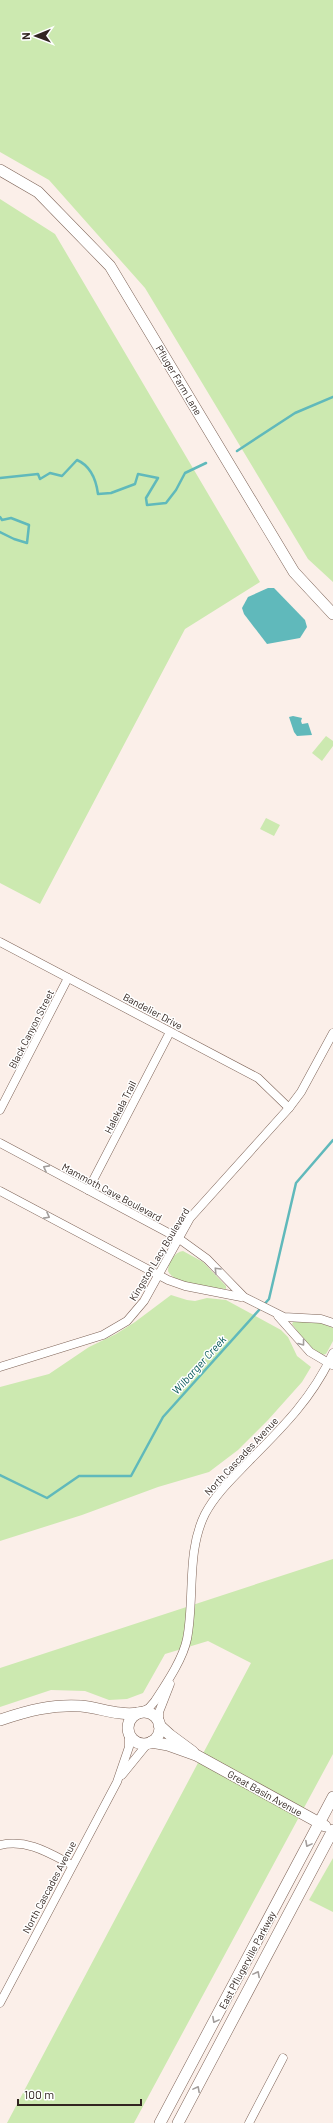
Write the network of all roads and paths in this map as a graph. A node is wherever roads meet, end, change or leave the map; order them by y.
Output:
1 (0, 170) edge
2 (333, 614) edge
3 (0, 942) edge
4 (68, 978) junction
5 (170, 1032) junction
6 (333, 1033) edge
7 (289, 1108) junction
8 (0, 1110) edge
9 (0, 1144) edge
10 (88, 1190) junction
11 (0, 1191) edge
12 (178, 1238) junction
13 (157, 1275) junction
14 (244, 1297) junction
15 (276, 1314) junction
16 (333, 1323) edge
17 (333, 1353) edge
18 (331, 1364) edge
19 (0, 1367) edge
20 (180, 1656) junction
21 (104, 1710) junction
22 (140, 1712) junction
23 (0, 1720) edge
24 (159, 1724) junction
25 (129, 1732) junction
26 (149, 1743) junction
27 (196, 1755) junction
28 (117, 1782) junction
29 (333, 1797) edge
30 (319, 1823) junction
31 (333, 1830) edge
32 (0, 1845) edge
33 (72, 1865) junction
34 (0, 2002) edge
35 (283, 2058) dead end
36 (160, 2123) edge
37 (179, 2123) edge
38 (249, 2123) edge

1 - 2 street, Pfluger Farm Lane
3 - 4 street, Bandelier Drive
4 - 5 street, Bandelier Drive
4 - 8 street, Black Canyon Street
5 - 7 street, Bandelier Drive
5 - 10 street, Halekala Trail
6 - 7 street, Kingston Lacy Boulevard
7 - 12 street, Kingston Lacy Boulevard
10 -> 9 street, Mammoth Cave Boulevard
10 - 12 street, Mammoth Cave Boulevard
11 -> 13 street, Mammoth Cave Boulevard
12 - 13 street, Kingston Lacy Boulevard
14 -> 12 street, Mammoth Cave Boulevard
13 - 14 street, Mammoth Cave Boulevard
13 - 19 street, Kingston Lacy Boulevard
14 - 15 street, Mammoth Cave Boulevard
15 - 16 street, Mammoth Cave Boulevard
15 -> 18 street, Mammoth Cave Boulevard
17 - 18 street, North Cascades Avenue
18 - 20 street, North Cascades Avenue
20 - 22 street
20 - 24 street
21 - 22 street
21 - 23 street
21 - 25 street
22 - 24 street
22 - 25 street
24 - 26 street
24 - 27 street, Great Basin Avenue
25 - 26 street
25 - 28 street, North Cascades Avenue
26 - 27 street, Great Basin Avenue
26 - 28 street, North Cascades Avenue
27 - 30 street, Great Basin Avenue
28 - 33 street, North Cascades Avenue
29 - 30 street, East Pflugerville Parkway
30 - 31 street, Great Basin Avenue
30 -> 36 street, East Pflugerville Parkway
37 -> 31 street, East Pflugerville Parkway
32 - 33 street
33 - 34 street, North Cascades Avenue
35 - 38 street

